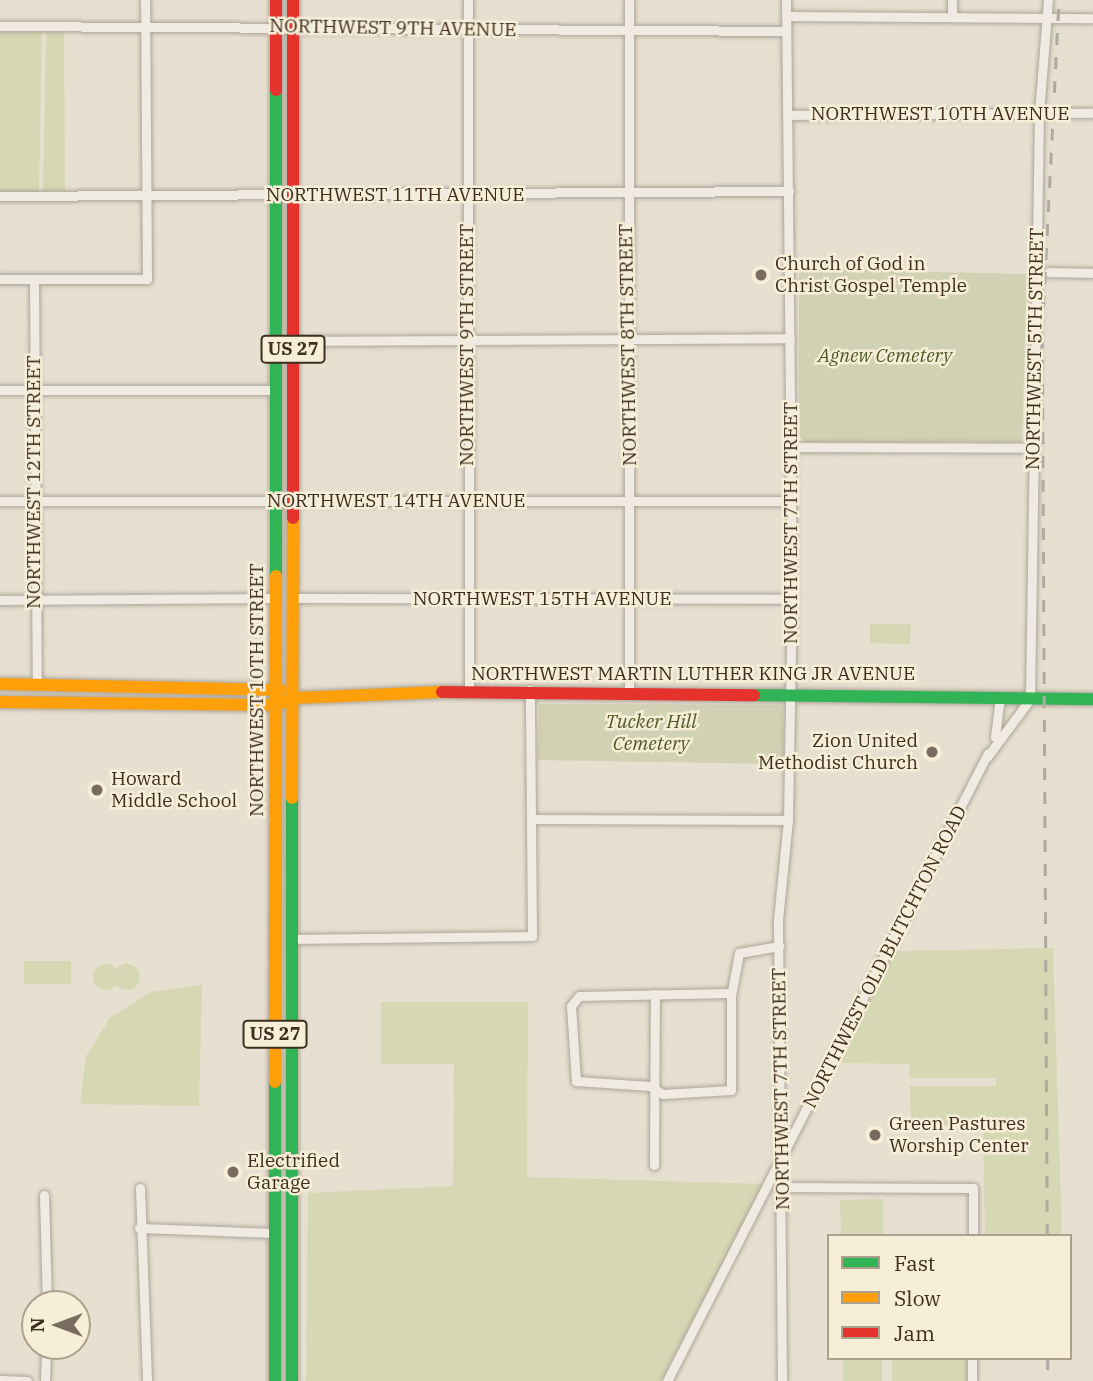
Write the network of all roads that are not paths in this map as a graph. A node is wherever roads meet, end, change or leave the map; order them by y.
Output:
1 (145, 0) edge
2 (276, 0) edge
3 (293, 0) edge
4 (468, 0) edge
5 (629, 0) edge
6 (786, 0) edge
7 (952, 0) edge
8 (1048, 0) edge
9 (786, 16) junction
10 (952, 17) junction
11 (1045, 18) junction
12 (1093, 18) edge
13 (0, 26) edge
14 (145, 27) junction
15 (276, 27) junction
16 (293, 27) junction
17 (468, 29) junction
18 (628, 31) junction
19 (786, 31) junction
20 (1093, 113) edge
21 (1039, 114) junction
22 (788, 115) junction
23 (789, 191) junction
24 (467, 193) junction
25 (146, 194) junction
26 (293, 195) junction
27 (0, 196) edge
28 (276, 196) junction
29 (627, 196) junction
30 (1049, 272) dead end
31 (1093, 273) edge
32 (0, 279) edge
33 (34, 279) junction
34 (790, 338) junction
35 (276, 341) junction
36 (293, 341) junction
37 (467, 341) junction
38 (625, 341) junction
39 (0, 390) edge
40 (34, 390) junction
41 (276, 390) junction
42 (293, 390) junction
43 (791, 447) junction
44 (1033, 448) junction
45 (276, 500) junction
46 (293, 500) junction
47 (0, 501) edge
48 (34, 501) junction
49 (631, 501) junction
50 (791, 501) junction
51 (468, 502) junction
52 (276, 598) junction
53 (293, 598) junction
54 (468, 599) junction
55 (632, 599) junction
56 (792, 599) junction
57 (0, 600) edge
58 (34, 600) junction
59 (0, 684) edge
60 (37, 684) junction
61 (275, 687) junction
62 (791, 690) junction
63 (469, 691) junction
64 (530, 691) junction
65 (629, 691) junction
66 (1000, 697) junction
67 (294, 698) junction
68 (1030, 699) junction
69 (1093, 699) edge
70 (0, 702) edge
71 (276, 705) junction
72 (987, 757) junction
73 (532, 819) junction
74 (788, 820) junction
75 (275, 939) junction
76 (294, 939) junction
77 (779, 946) junction
78 (731, 993) junction
79 (655, 994) junction
80 (655, 1089) junction
81 (784, 1155) junction
82 (654, 1165) dead end
83 (772, 1182) junction
84 (275, 1186) junction
85 (293, 1186) junction
86 (139, 1188) dead end
87 (784, 1190) junction
88 (44, 1195) dead end
89 (139, 1228) junction
90 (275, 1233) junction
91 (973, 1234) edge
92 (47, 1290) edge
93 (46, 1360) edge
94 (972, 1360) edge
95 (4, 1381) edge
96 (27, 1381) edge
97 (45, 1381) edge
98 (147, 1381) edge
99 (275, 1381) edge
100 (292, 1381) edge
101 (667, 1381) edge
102 (782, 1381) edge
103 (972, 1381) edge

1 - 14 street
2 - 15 main road, NORTHWEST 10TH STREET / US 27
3 - 16 main road, NORTHWEST 10TH STREET / US 27
4 - 17 street, NORTHWEST 9TH STREET
5 - 18 street, NORTHWEST 8TH STREET
6 - 9 street, NORTHWEST 7TH STREET
7 - 10 street
8 - 11 street, NORTHWEST 5TH STREET
9 - 10 street
9 - 19 street, NORTHWEST 7TH STREET
10 - 11 street
11 - 12 street
11 - 21 street, NORTHWEST 5TH STREET
13 - 14 street, NORTHWEST 9TH AVENUE
14 - 15 street, NORTHWEST 9TH AVENUE
14 - 25 street
15 - 16 street, NORTHWEST 9TH AVENUE
15 - 28 main road, NORTHWEST 10TH STREET / US 27
16 - 17 street, NORTHWEST 9TH AVENUE
16 - 26 main road, NORTHWEST 10TH STREET / US 27
17 - 18 street, NORTHWEST 9TH AVENUE
17 - 24 street, NORTHWEST 9TH STREET
18 - 19 street, NORTHWEST 9TH AVENUE
18 - 29 street, NORTHWEST 8TH STREET
19 - 22 street, NORTHWEST 7TH STREET
20 - 21 street, NORTHWEST 10TH AVENUE
21 - 22 street, NORTHWEST 10TH AVENUE
21 - 44 street, NORTHWEST 5TH STREET
22 - 23 street, NORTHWEST 7TH STREET
23 - 29 street, NORTHWEST 11TH AVENUE
23 - 34 street, NORTHWEST 7TH STREET
24 - 26 street, NORTHWEST 11TH AVENUE
24 - 29 street, NORTHWEST 11TH AVENUE
24 - 37 street, NORTHWEST 9TH STREET
25 - 27 street, NORTHWEST 11TH AVENUE
25 - 28 street, NORTHWEST 11TH AVENUE
25 - 33 street
26 - 28 street, NORTHWEST 11TH AVENUE
26 - 36 main road, NORTHWEST 10TH STREET / US 27
28 - 35 main road, NORTHWEST 10TH STREET / US 27
29 - 38 street, NORTHWEST 8TH STREET
30 - 31 street
32 - 33 street
33 - 40 street, NORTHWEST 12TH STREET
34 - 38 street
34 - 43 street, NORTHWEST 7TH STREET
35 - 36 street
35 - 41 main road, NORTHWEST 10TH STREET / US 27
36 - 37 street
36 - 42 main road, NORTHWEST 10TH STREET / US 27
37 - 38 street
37 - 51 street, NORTHWEST 9TH STREET
38 - 49 street, NORTHWEST 8TH STREET
39 - 40 street
40 - 41 street
40 - 48 street, NORTHWEST 12TH STREET
41 - 42 street
41 - 45 main road, NORTHWEST 10TH STREET / US 27
42 - 46 main road, NORTHWEST 10TH STREET / US 27
43 - 44 street
43 - 50 street, NORTHWEST 7TH STREET
44 - 68 street, NORTHWEST 5TH STREET
45 - 46 street, NORTHWEST 14TH AVENUE
45 - 48 street, NORTHWEST 14TH AVENUE
45 - 52 main road, NORTHWEST 10TH STREET / US 27
46 - 51 street, NORTHWEST 14TH AVENUE
46 - 53 main road, NORTHWEST 10TH STREET / US 27
47 - 48 street, NORTHWEST 14TH AVENUE
48 - 58 street, NORTHWEST 12TH STREET
49 - 50 street, NORTHWEST 14TH AVENUE
49 - 51 street, NORTHWEST 14TH AVENUE
49 - 55 street, NORTHWEST 8TH STREET
50 - 56 street, NORTHWEST 7TH STREET
51 - 54 street, NORTHWEST 9TH STREET
52 - 58 street
52 - 61 main road, NORTHWEST 10TH STREET / US 27
53 - 54 street, NORTHWEST 15TH AVENUE
53 - 67 main road, NORTHWEST 10TH STREET / US 27
54 - 55 street, NORTHWEST 15TH AVENUE
54 - 63 street, NORTHWEST 9TH STREET
55 - 56 street, NORTHWEST 15TH AVENUE
55 - 65 street, NORTHWEST 8TH STREET
56 - 62 street, NORTHWEST 7TH STREET
57 - 58 street
58 - 60 street, NORTHWEST 12TH STREET
59 - 60 main road
60 - 61 main road
61 - 67 main road
61 - 71 main road, NORTHWEST 10TH STREET / US 27
62 - 65 main road, NORTHWEST MARTIN LUTHER KING JR AVENUE
62 - 66 main road, NORTHWEST MARTIN LUTHER KING JR AVENUE
62 - 74 street, NORTHWEST 7TH STREET
63 - 64 main road, NORTHWEST MARTIN LUTHER KING JR AVENUE
63 - 67 main road, NORTHWEST MARTIN LUTHER KING JR AVENUE
64 - 65 main road, NORTHWEST MARTIN LUTHER KING JR AVENUE
64 - 73 street
66 - 68 main road, NORTHWEST MARTIN LUTHER KING JR AVENUE
66 - 72 street, NORTHWEST OLD BLITCHTON ROAD
67 - 71 main road, NORTHWEST MARTIN LUTHER KING JR AVENUE
67 - 76 main road, NORTHWEST 10TH STREET / US 27
68 - 69 main road, NORTHWEST MARTIN LUTHER KING JR AVENUE
68 - 72 street, NORTHWEST OLD BLITCHTON ROAD
70 - 71 main road, NORTHWEST MARTIN LUTHER KING JR AVENUE
71 - 75 main road, NORTHWEST 10TH STREET / US 27
72 - 81 street, NORTHWEST OLD BLITCHTON ROAD
73 - 74 street
73 - 76 street
74 - 77 street, NORTHWEST 7TH STREET
75 - 76 street
75 - 84 main road, NORTHWEST 10TH STREET / US 27
76 - 85 main road, NORTHWEST 10TH STREET / US 27
77 - 78 street
77 - 81 street, NORTHWEST 7TH STREET
78 - 79 street
78 - 80 street
79 - 80 street
79 - 80 street
80 - 82 street
81 - 83 street, NORTHWEST OLD BLITCHTON ROAD
81 - 87 street, NORTHWEST 7TH STREET
83 - 87 street
83 - 101 street, NORTHWEST OLD BLITCHTON ROAD
84 - 85 main road
84 - 90 main road, NORTHWEST 10TH STREET / US 27
85 - 100 main road, NORTHWEST 10TH STREET / US 27
86 - 89 street
87 - 91 street
87 - 102 street, NORTHWEST 7TH STREET
88 - 92 street
89 - 90 street
89 - 98 street
90 - 99 main road, NORTHWEST 10TH STREET / US 27
93 - 97 street
94 - 103 street
95 - 96 street

